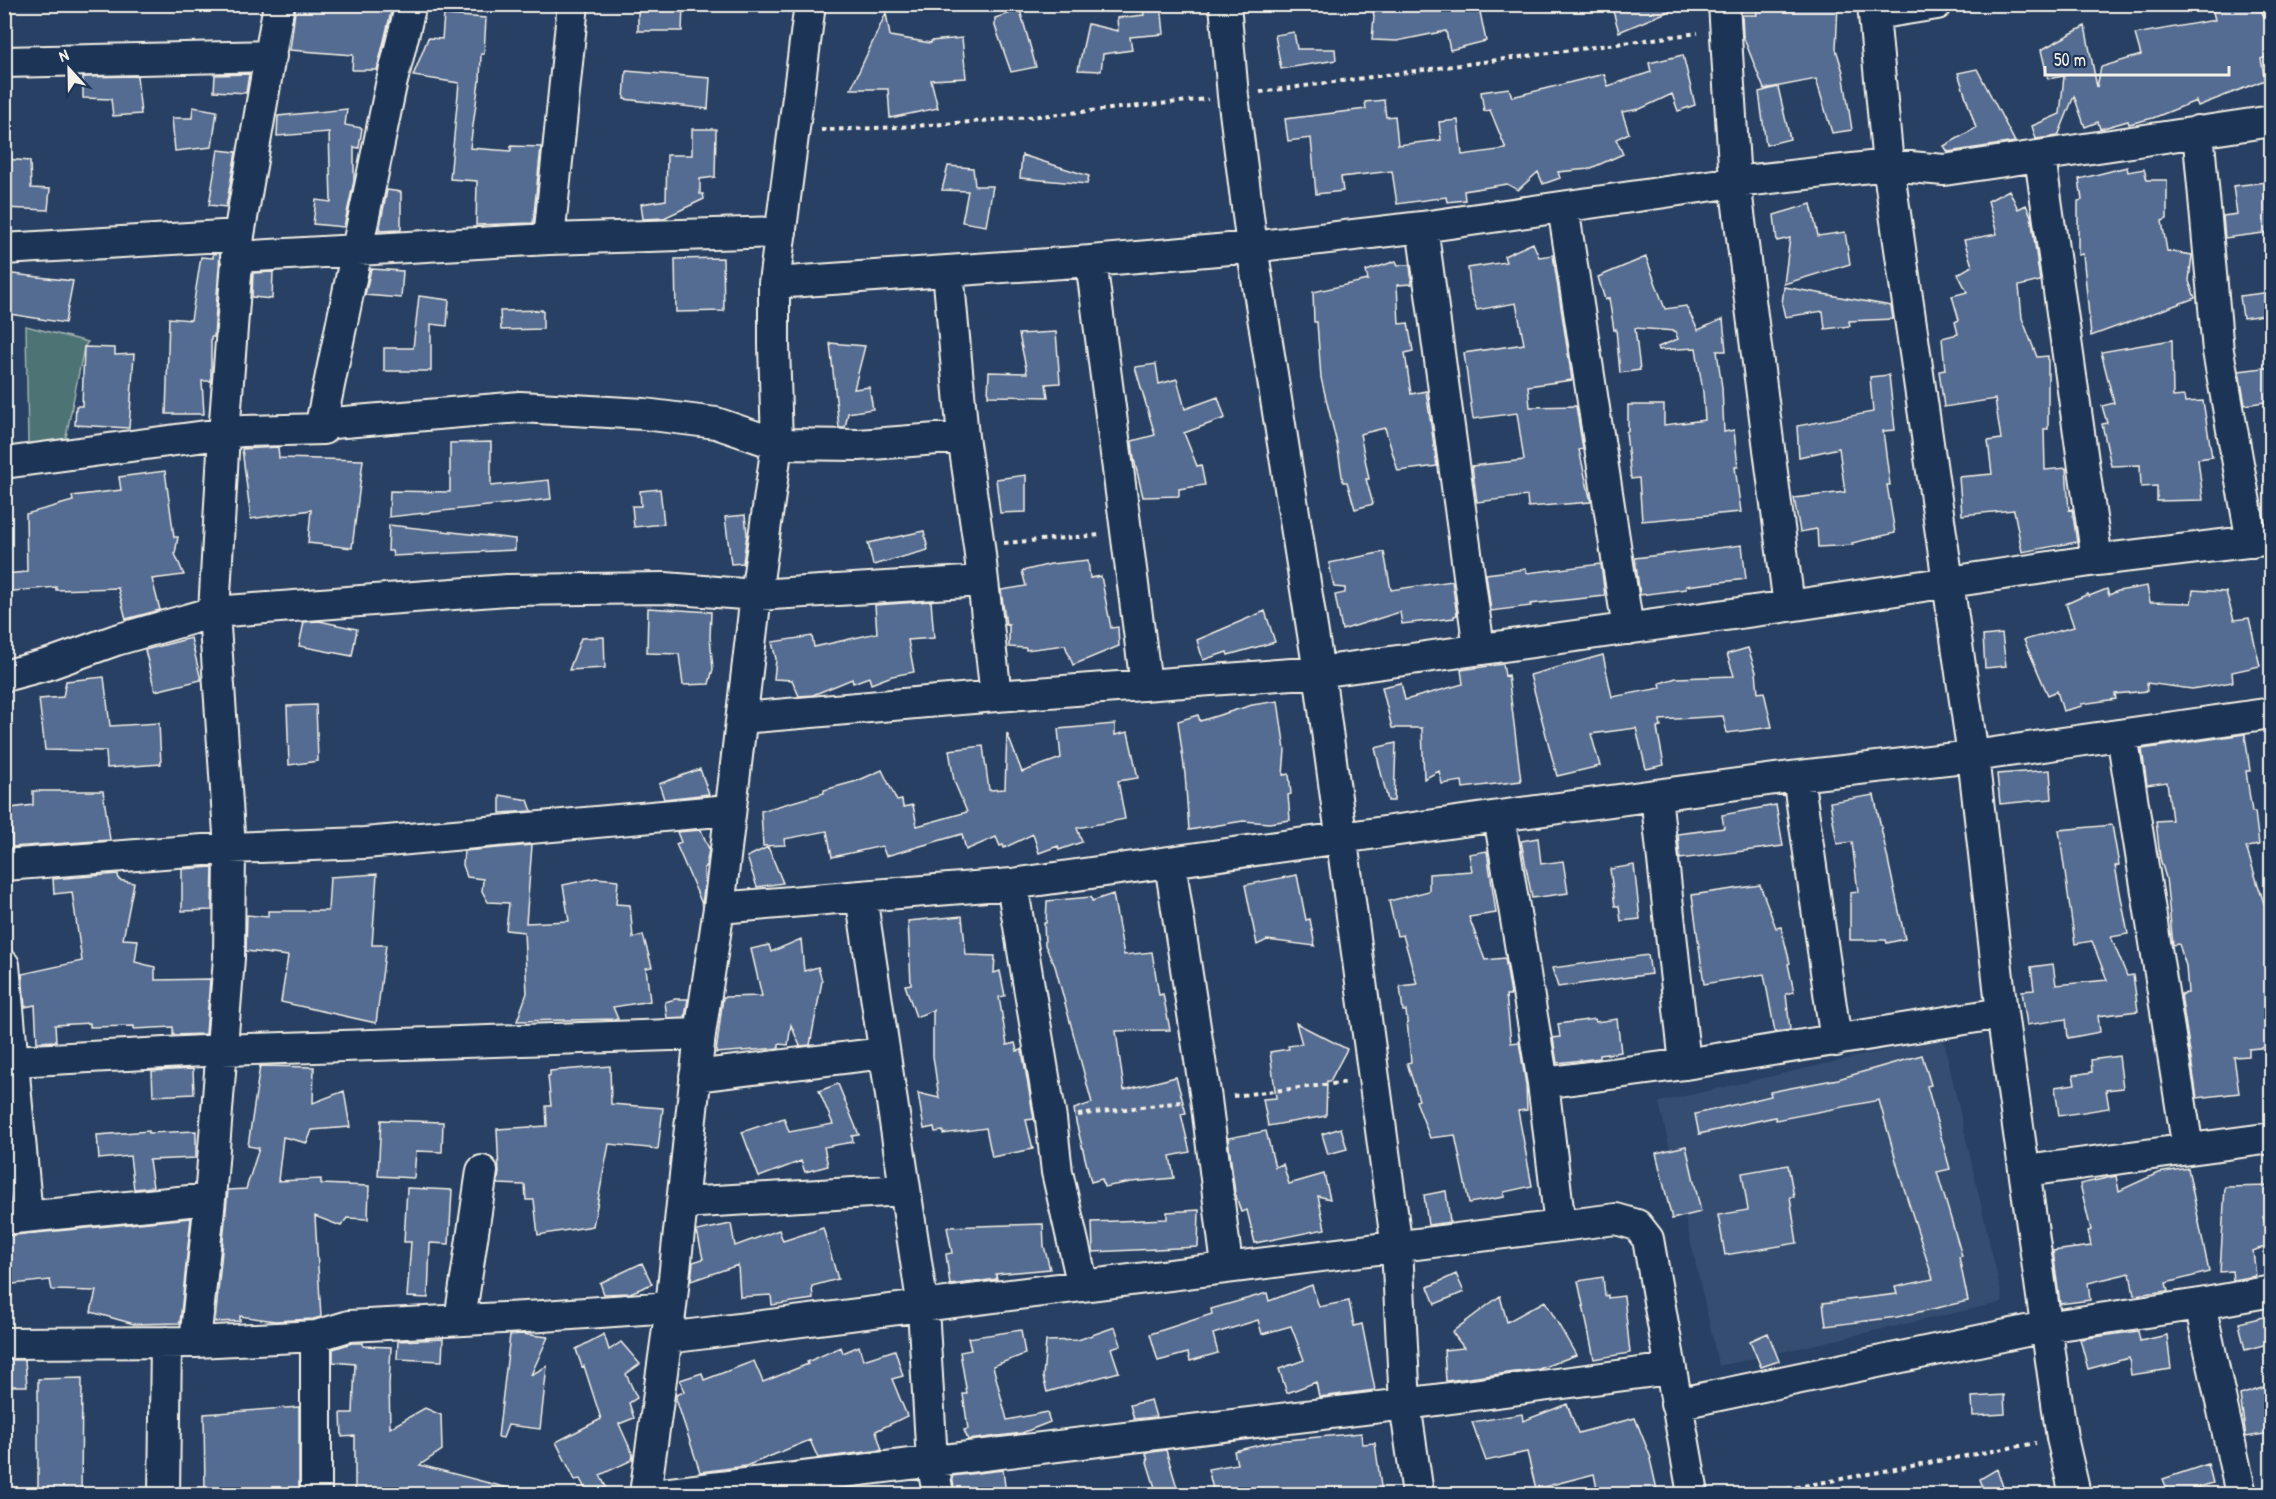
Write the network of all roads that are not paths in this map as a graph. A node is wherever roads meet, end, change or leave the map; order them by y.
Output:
1 (279, 4) edge
2 (411, 4) edge
3 (573, 4) edge
4 (810, 4) edge
5 (1225, 4) edge
6 (1724, 4) edge
7 (1937, 4) edge
8 (1874, 9) edge
9 (271, 56) junction
10 (4, 62) edge
11 (2271, 121) edge
12 (2198, 131) junction
13 (2040, 157) junction
14 (1888, 165) junction
15 (1735, 182) junction
16 (1563, 207) junction
17 (1422, 227) junction
18 (781, 232) junction
19 (549, 239) junction
20 (237, 246) junction
21 (1252, 247) junction
22 (4, 249) edge
23 (356, 250) junction
24 (1091, 261) junction
25 (948, 271) junction
26 (774, 283) junction
27 (321, 424) junction
28 (225, 434) junction
29 (963, 437) junction
30 (777, 444) junction
31 (4, 463) edge
32 (2262, 540) edge
33 (2097, 560) junction
34 (983, 581) junction
35 (1948, 581) junction
36 (756, 595) junction
37 (1789, 606) junction
38 (214, 612) junction
39 (1628, 629) junction
40 (1479, 649) junction
41 (1319, 672) junction
42 (4, 676) edge
43 (1146, 685) junction
44 (996, 696) junction
45 (742, 718) junction
46 (2271, 719) edge
47 (2122, 735) junction
48 (1973, 756) junction
49 (1798, 776) junction
50 (1656, 795) junction
51 (729, 810) junction
52 (1499, 816) junction
53 (1342, 839) junction
54 (230, 848) junction
55 (1170, 863) junction
56 (4, 865) edge
57 (1012, 884) junction
58 (861, 896) junction
59 (719, 908) junction
60 (4, 965) edge
61 (2002, 1013) junction
62 (700, 1034) junction
63 (1836, 1041) junction
64 (222, 1050) junction
65 (884, 1053) junction
66 (13, 1061) junction
67 (1685, 1064) junction
68 (695, 1076) junction
69 (1543, 1083) junction
70 (2271, 1138) edge
71 (2188, 1149) junction
72 (482, 1171) dead end
73 (2026, 1171) junction
74 (904, 1190) junction
75 (210, 1199) junction
76 (682, 1203) junction
77 (16, 1217) edge
78 (1560, 1226) junction
79 (1397, 1248) junction
80 (1227, 1266) junction
81 (1083, 1286) junction
82 (2271, 1291) edge
83 (2200, 1304) junction
84 (671, 1307) junction
85 (923, 1308) junction
86 (460, 1320) junction
87 (2045, 1327) junction
88 (316, 1336) junction
89 (667, 1338) junction
90 (166, 1342) junction
91 (195, 1342) junction
92 (4, 1343) edge
93 (1670, 1369) junction
94 (1405, 1404) junction
95 (1676, 1404) junction
96 (932, 1461) junction
97 (164, 1494) edge
98 (316, 1494) edge
99 (645, 1494) edge
100 (662, 1494) edge
101 (938, 1494) edge
102 (1418, 1494) edge
103 (1693, 1494) edge
104 (2074, 1494) edge
105 (2241, 1494) edge

1 - 9 street
2 - 23 street
3 - 19 street
4 - 18 street
5 - 21 street
6 - 15 street
7 - 8 street
8 - 14 street
9 - 10 street
9 - 20 street
11 - 12 street
12 - 13 street
12 - 32 street
13 - 14 street
13 - 33 street
14 - 15 street
14 - 35 street
15 - 16 street
15 - 37 street
16 - 17 street
16 - 39 street
17 - 21 street
17 - 40 street
18 - 19 street
18 - 26 street
19 - 23 street
20 - 22 street
20 - 23 street
20 - 28 street
21 - 24 street
21 - 41 street
23 - 27 street
24 - 25 street
24 - 43 street
25 - 26 street
25 - 29 street
26 - 30 street
27 - 28 street
27 - 30 street
28 - 31 street
28 - 38 street
29 - 30 street
29 - 34 street
30 - 36 street
32 - 33 street
33 - 35 street
34 - 36 street
34 - 44 street
35 - 37 street
35 - 48 street
36 - 38 street
36 - 45 street
37 - 39 street
38 - 42 street
38 - 54 street
39 - 40 street
40 - 41 street
41 - 43 street
41 - 53 street
43 - 44 street
44 - 45 street
45 - 51 street
46 - 47 street
47 - 48 street
47 - 71 street
48 - 49 street
48 - 61 street
49 - 50 street
49 - 63 street
50 - 52 street
50 - 67 street
51 - 54 street
51 - 59 street
52 - 53 street
52 - 69 street
53 - 55 street
53 - 79 street
54 - 56 street
54 - 64 street
55 - 57 street
55 - 80 street
57 - 58 street
57 - 81 street
58 - 59 street
58 - 65 street
59 - 62 street
60 - 66 street
61 - 63 street
61 - 73 street
62 - 64 street
62 - 68 street
63 - 67 street
64 - 66 street
64 - 75 street
65 - 68 street
65 - 74 street
66 - 77 street
67 - 69 street
68 - 76 street
69 - 78 street
70 - 71 street
71 - 73 street
72 - 86 street
73 - 87 street
74 - 76 street
74 - 85 street
75 - 77 street
75 - 91 street
76 - 84 street
78 - 79 street
78 - 93 street
79 - 80 street
79 - 94 street
80 - 81 street
81 - 85 street
82 - 83 street
83 - 87 street
83 - 105 street
84 - 86 street
84 - 89 street
85 - 89 street
85 - 96 street
86 - 88 street
87 - 95 street
87 - 104 street
88 - 91 street
88 - 98 street
89 - 99 street
90 - 91 street
90 - 92 street
90 - 97 street
93 - 94 street
93 - 95 street
94 - 96 street
94 - 102 street
95 - 103 street
96 - 100 street
96 - 101 street

